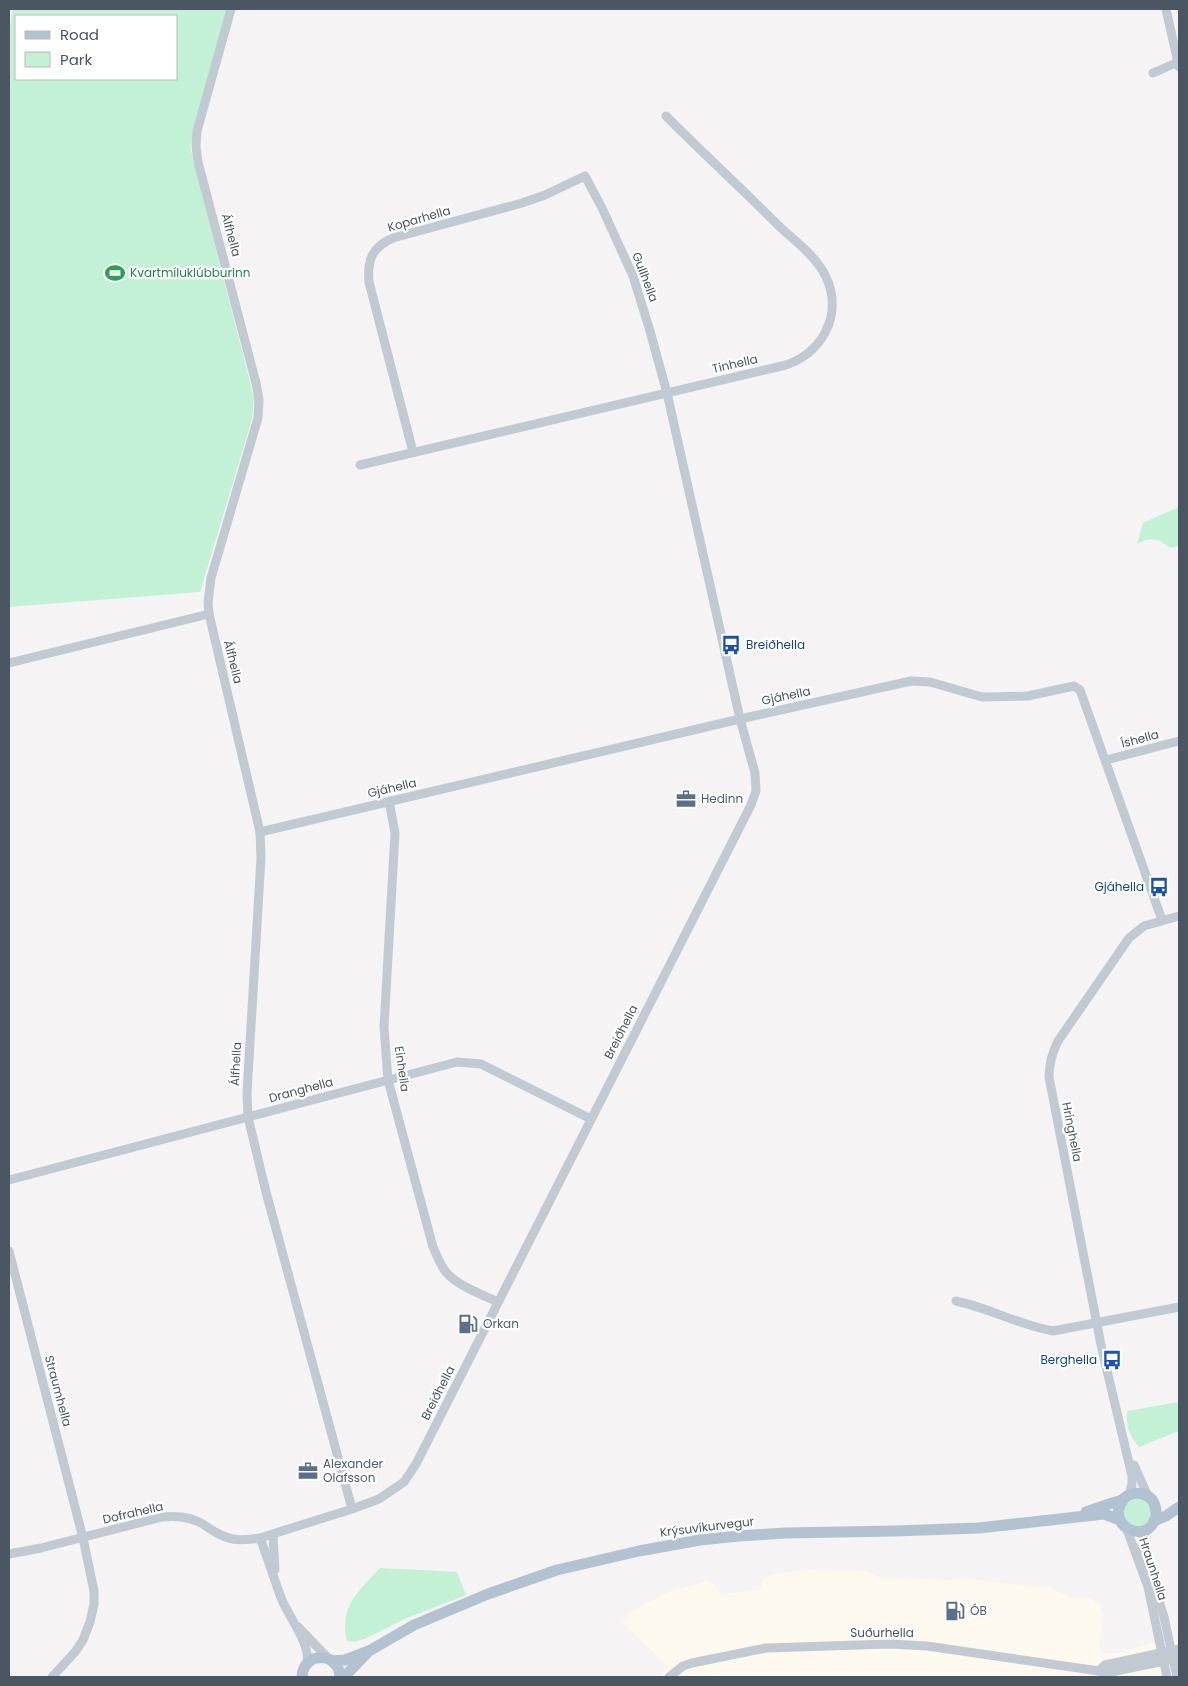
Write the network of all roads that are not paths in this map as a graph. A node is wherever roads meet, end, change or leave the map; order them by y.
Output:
1 (231, 9) edge
2 (1166, 9) edge
3 (1179, 65) edge
4 (1153, 73) dead end
5 (666, 116) dead end
6 (585, 176) joint
7 (666, 393) junction
8 (413, 452) junction
9 (360, 465) dead end
10 (209, 614) junction
11 (9, 663) edge
12 (740, 719) junction
13 (1179, 741) edge
14 (1106, 760) junction
15 (389, 801) junction
16 (260, 832) junction
17 (1179, 916) edge
18 (1162, 920) junction
19 (388, 1080) junction
20 (248, 1117) junction
21 (591, 1119) junction
22 (9, 1180) edge
23 (9, 1250) edge
24 (956, 1301) dead end
25 (498, 1302) junction
26 (1179, 1307) edge
27 (1096, 1323) junction
28 (1123, 1441) junction
29 (1126, 1497) junction
30 (1151, 1499) junction
31 (1179, 1505) edge
32 (352, 1509) junction
33 (1068, 1518) junction
34 (1123, 1524) junction
35 (1151, 1524) junction
36 (273, 1534) junction
37 (83, 1538) junction
38 (260, 1538) junction
39 (9, 1554) edge
40 (274, 1577) junction
41 (296, 1625) junction
42 (369, 1651) junction
43 (1176, 1654) edge
44 (1162, 1657) junction
45 (330, 1659) junction
46 (302, 1672) edge
47 (1099, 1674) edge
48 (52, 1677) edge
49 (340, 1677) edge
50 (344, 1677) edge
51 (669, 1677) edge
52 (1167, 1677) edge
53 (1177, 1677) edge

1 - 10 street, Álfhella
2 - 3 street
3 - 4 street
5 - 7 street, Tinhella
6 - 7 street, Gullhella
6 - 8 street, Koparhella
7 - 8 street, Tinhella
7 - 12 street, Breiðhella
8 - 9 street, Tinhella
10 - 11 street
10 - 16 street, Álfhella
12 - 14 street, Gjáhella
12 - 15 street, Gjáhella
12 - 21 street, Breiðhella
13 - 14 street, Íshella
14 - 18 street, Gjáhella
15 - 16 street, Gjáhella
15 - 19 street, Einhella
16 - 20 street, Álfhella
17 - 18 street, Hringhella
18 - 27 street, Hringhella
19 - 20 street, Dranghella
19 - 21 street, Dranghella
19 - 25 street, Einhella
20 - 22 street, Dranghella
20 - 32 street, Álfhella
21 - 25 street, Breiðhella
23 - 37 street, Straumhella
24 - 27 street
25 - 32 street, Breiðhella
26 - 27 street
27 - 28 street
28 - 29 street
28 - 30 street
29 - 30 main road
29 - 33 main road, Krýsuvíkurvegur
29 - 34 main road
30 - 31 main road
30 - 35 main road
31 - 35 main road
32 - 36 street, Breiðhella
33 - 34 main road, Krýsuvíkurvegur
33 - 42 main road, Krýsuvíkurvegur
34 - 35 main road
34 - 44 street, Hraunhella
35 - 43 street, Hraunhella
36 - 38 street, Breiðhella
36 - 40 street
37 - 38 street, Dofrahella
37 - 39 street, Dofrahella
37 - 48 street, Straumhella
38 - 40 street
40 - 41 street
41 - 45 street
41 - 46 street
42 - 45 main road, Krýsuvíkurvegur
42 - 50 main road, Krýsuvíkurvegur
43 - 44 street, Suðurhella
43 - 53 street, Hraunhella
44 - 47 street, Suðurhella
44 - 52 street, Hraunhella
45 - 46 main road, Krýsuvíkurvegur
45 - 49 main road
47 - 51 street, Suðurhella

